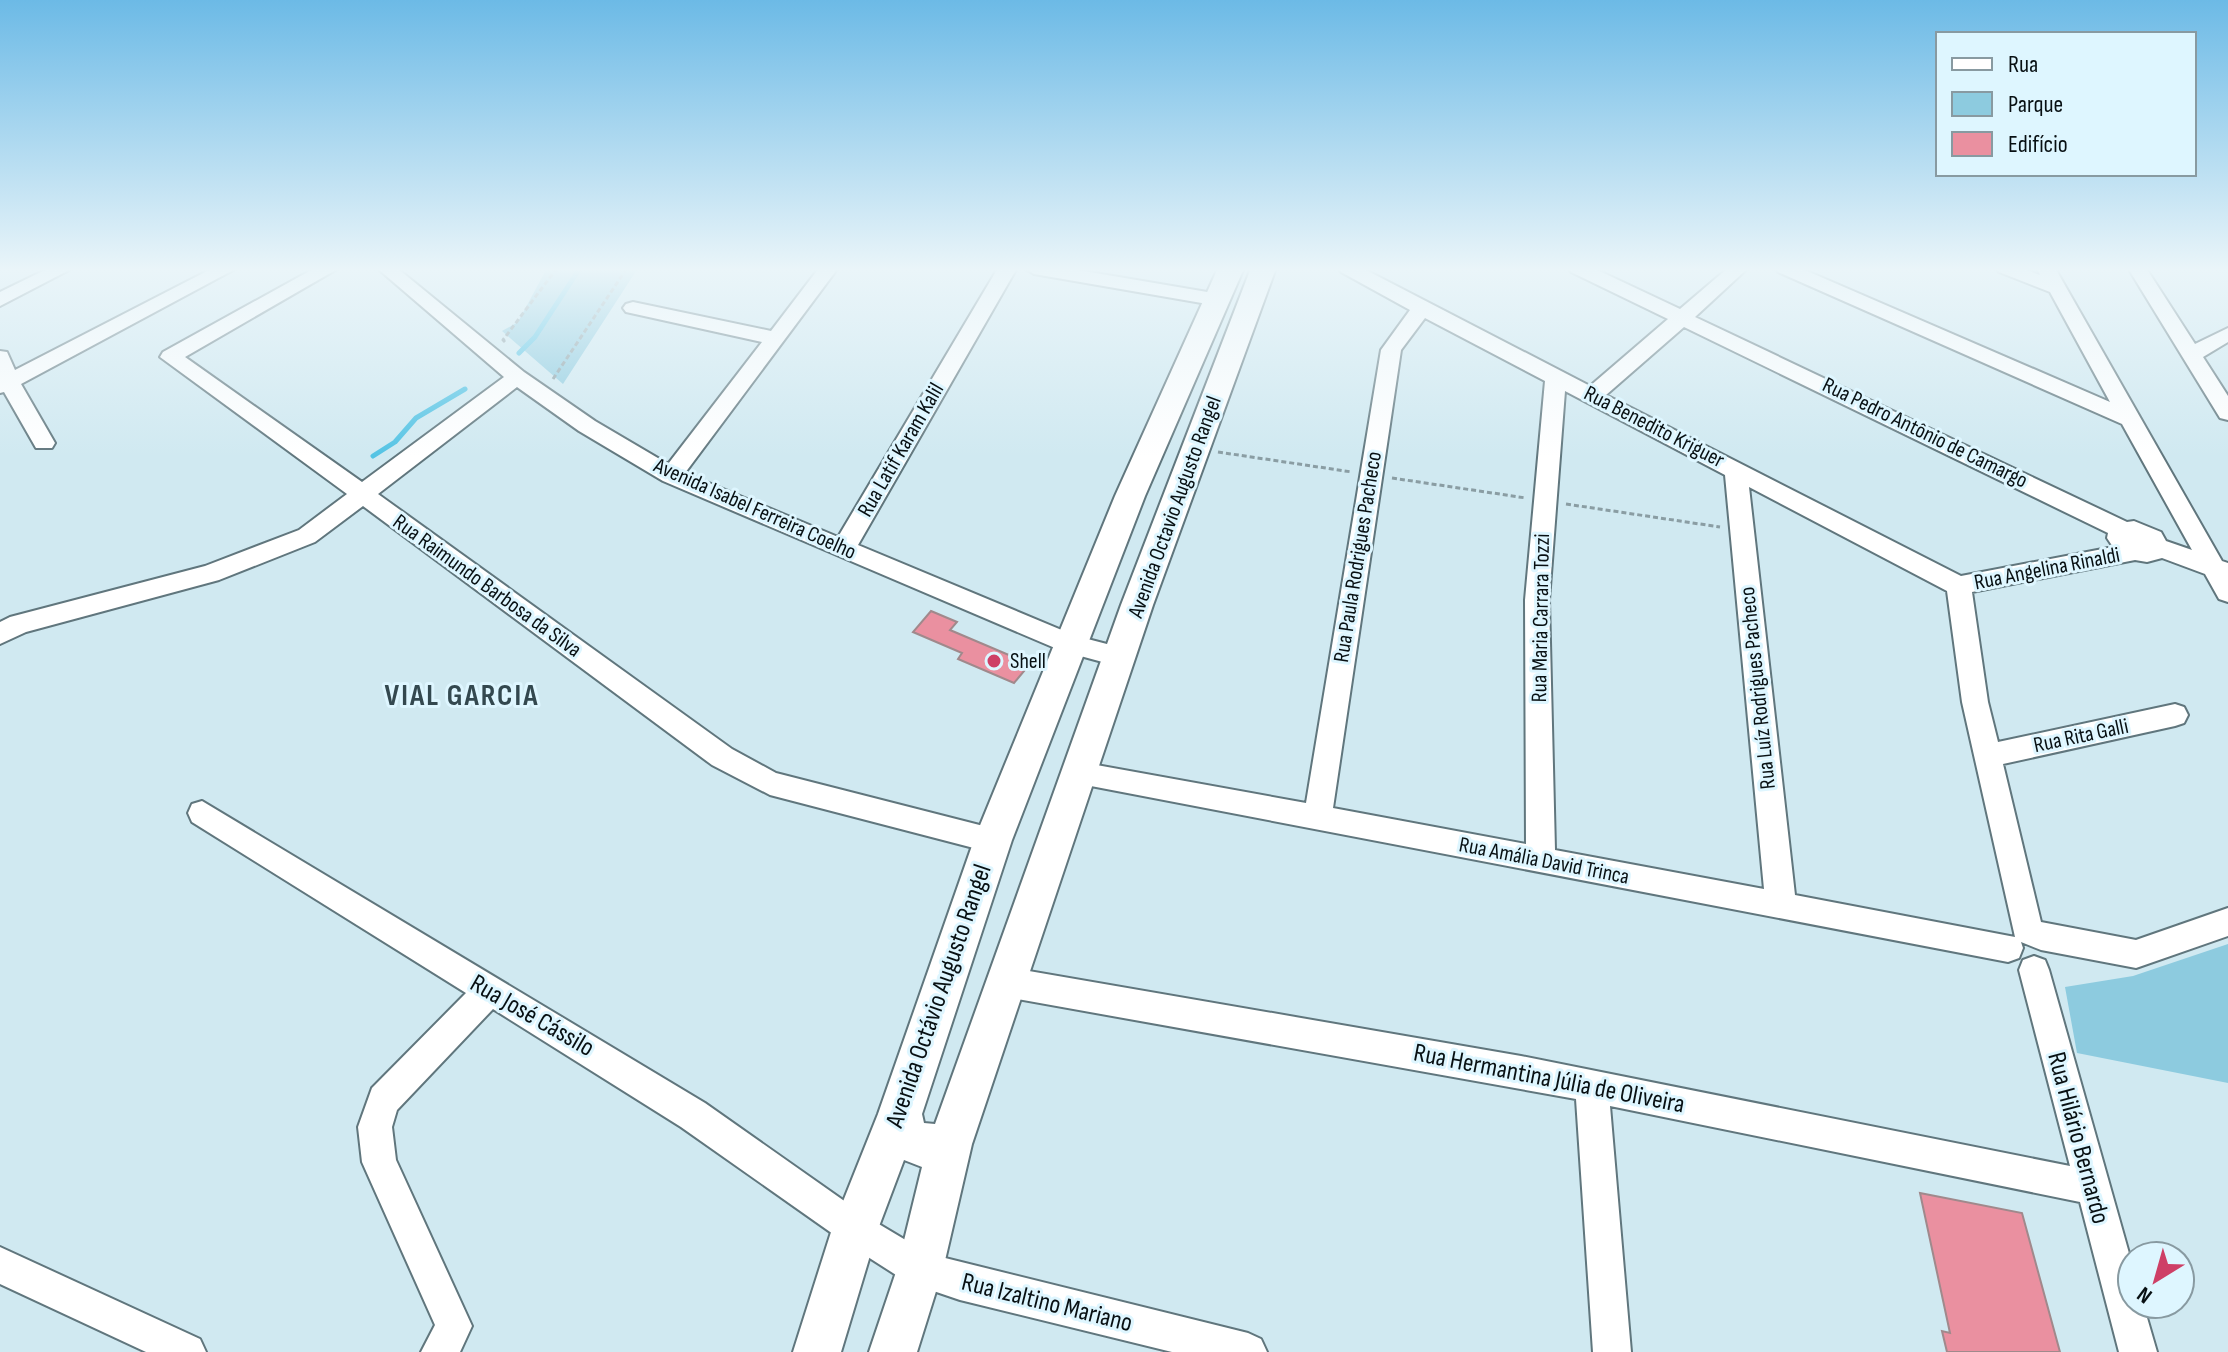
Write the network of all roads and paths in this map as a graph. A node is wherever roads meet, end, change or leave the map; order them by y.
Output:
1 (106, 331) edge
2 (216, 331) edge
3 (462, 331) edge
4 (510, 331) edge
5 (584, 331) edge
6 (742, 331) edge
7 (779, 331) edge
8 (971, 331) edge
9 (1205, 331) edge
10 (1240, 331) edge
11 (1403, 331) edge
12 (1467, 331) edge
13 (1667, 331) edge
14 (1715, 331) edge
15 (1930, 331) edge
16 (2081, 331) edge
17 (2177, 331) edge
18 (2228, 334) edge
19 (774, 338) junction
20 (515, 351) dead end
21 (2192, 354) junction
22 (0, 357) edge
23 (1556, 376) junction
24 (517, 377) junction
25 (550, 382) dead end
26 (4, 384) edge
27 (1593, 395) junction
28 (2228, 413) edge
29 (2131, 419) junction
30 (44, 443) dead end
31 (1196, 449) junction
32 (1736, 469) junction
33 (1371, 475) junction
34 (671, 476) junction
35 (362, 495) junction
36 (1545, 501) junction
37 (1742, 530) junction
38 (843, 549) junction
39 (2147, 549) junction
40 (2221, 570) edge
41 (1959, 586) junction
42 (2228, 593) edge
43 (9, 629) edge
44 (1071, 644) junction
45 (1121, 657) junction
46 (2175, 715) dead end
47 (1987, 756) junction
48 (1080, 774) junction
49 (202, 813) dead end
50 (1318, 816) junction
51 (993, 840) junction
52 (1541, 860) junction
53 (1781, 907) junction
54 (2228, 922) edge
55 (2025, 938) junction
56 (1006, 982) junction
57 (488, 992) junction
58 (1592, 1086) junction
59 (900, 1114) junction
60 (950, 1144) junction
61 (2091, 1187) junction
62 (855, 1229) junction
63 (0, 1265) edge
64 (920, 1269) junction
65 (187, 1352) edge
66 (440, 1352) edge
67 (817, 1352) edge
68 (893, 1352) edge
69 (1248, 1352) edge
70 (1612, 1352) edge
71 (2138, 1352) edge

1 - 26 street
2 - 35 street, Rua Raimundo Barbosa da Silva
3 - 24 street, Avenida Isabel Ferreira Coelho
4 - 20 path
5 - 25 path
6 - 19 street
7 - 19 street
8 - 38 street, Rua Latif Karam Kalil
9 - 44 main road, Avenida Octavio Augusto Rangel
10 - 31 main road, Avenida Octavio Augusto Rangel
11 - 33 street, Rua Paula Rodrigues Pacheco
12 - 23 street, Rua Benedito Kriguer
13 - 27 street
14 - 39 street, Rua Pedro Antônio de Camargo
15 - 29 street
16 - 29 street
17 - 21 street
18 - 21 street
19 - 34 street
21 - 28 street
22 - 26 street
23 - 27 street, Rua Benedito Kriguer
23 - 36 street, Rua Maria Carrara Tozzi
24 - 34 street, Avenida Isabel Ferreira Coelho
24 - 35 street
26 - 30 street
27 - 32 street, Rua Benedito Kriguer
29 - 40 street
31 - 33 path
31 - 45 main road, Avenida Octavio Augusto Rangel
32 - 37 street, Rua Luíz Rodrigues Pacheco
32 - 41 street, Rua Benedito Kriguer
33 - 36 path
33 - 50 street, Rua Paula Rodrigues Pacheco
34 - 38 street, Avenida Isabel Ferreira Coelho
35 - 43 street
35 - 51 street, Rua Raimundo Barbosa da Silva
36 - 37 path
36 - 52 street, Rua Maria Carrara Tozzi
37 - 53 street, Rua Luíz Rodrigues Pacheco
38 - 44 street, Avenida Isabel Ferreira Coelho
39 - 40 street
39 - 41 street, Rua Angelina Rinaldi
40 - 42 street
41 - 47 street
44 - 45 street, Avenida Isabel Ferreira Coelho
44 - 51 main road, Avenida Octávio Augusto Rangel
45 - 48 main road
46 - 47 street, Rua Rita Galli
47 - 55 street
48 - 50 street, Rua Amália David Trinca
48 - 56 main road
49 - 57 street, Rua José Cássilo
50 - 52 street, Rua Amália David Trinca
51 - 59 main road, Avenida Octávio Augusto Rangel
52 - 53 street, Rua Amália David Trinca
53 - 55 street, Rua Amália David Trinca
54 - 55 street, Rua Amália David Trinca
55 - 61 street, Rua Hilário Bernardo
56 - 58 street, Rua Hermantina Júlia de Oliveira
56 - 60 main road
57 - 62 street, Rua José Cássilo
57 - 66 street
58 - 61 street, Rua Hermantina Júlia de Oliveira
58 - 70 street
59 - 60 main road
59 - 62 main road, Avenida Octávio Augusto Rangel
60 - 64 main road
61 - 71 street, Rua Hilário Bernardo
62 - 64 street, Rua Izaltino Mariano
62 - 67 main road, Avenida Octávio Augusto Rangel
63 - 65 street
64 - 68 main road
64 - 69 street, Rua Izaltino Mariano

